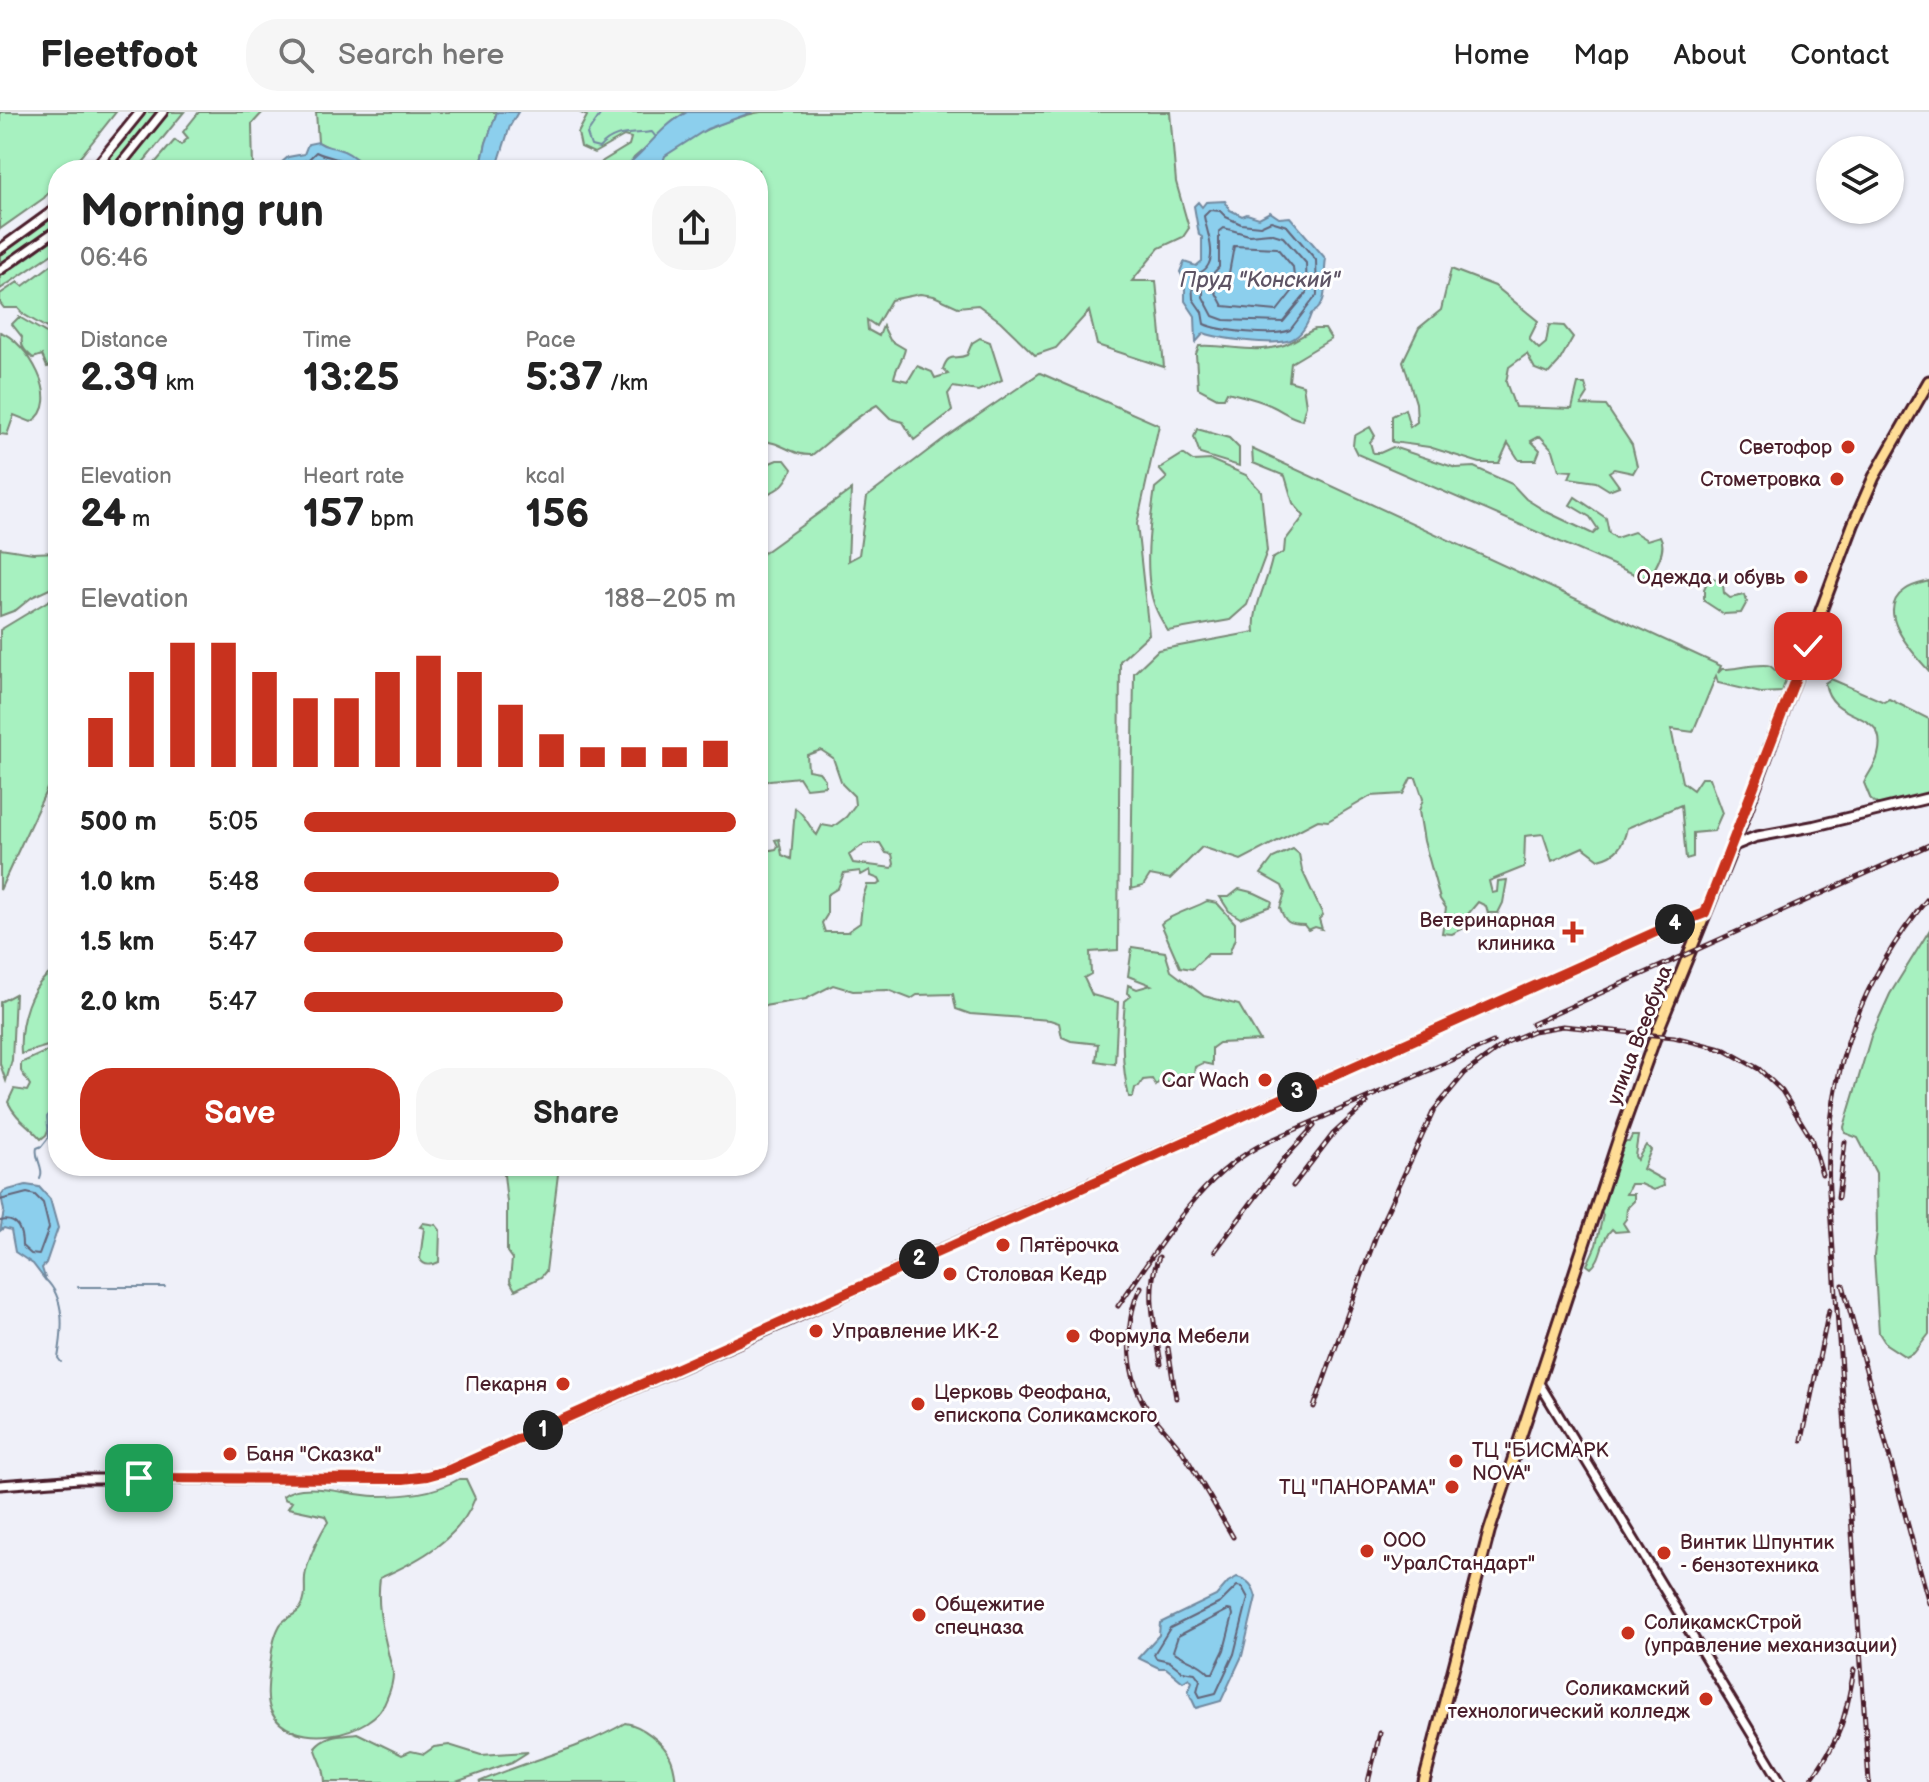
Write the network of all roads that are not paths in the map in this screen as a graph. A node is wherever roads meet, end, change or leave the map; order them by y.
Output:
1 (140, 112) edge
2 (163, 112) edge
3 (101, 160) edge
4 (124, 160) edge
5 (48, 214) edge
6 (48, 236) edge
7 (0, 249) edge
8 (0, 270) edge
9 (1929, 381) edge
10 (1929, 798) edge
11 (1733, 846) junction
12 (1705, 913) junction
13 (1539, 1383) junction
14 (0, 1485) edge
15 (1424, 1782) edge
16 (1781, 1782) edge

1 - 3 street
2 - 4 street
5 - 7 street
6 - 8 street
9 - 11 main road, улица Всеобуча
10 - 11 main road
11 - 12 main road, улица Всеобуча
12 - 13 main road, улица Всеобуча
12 - 14 street
13 - 15 main road, улица Всеобуча
13 - 16 street

